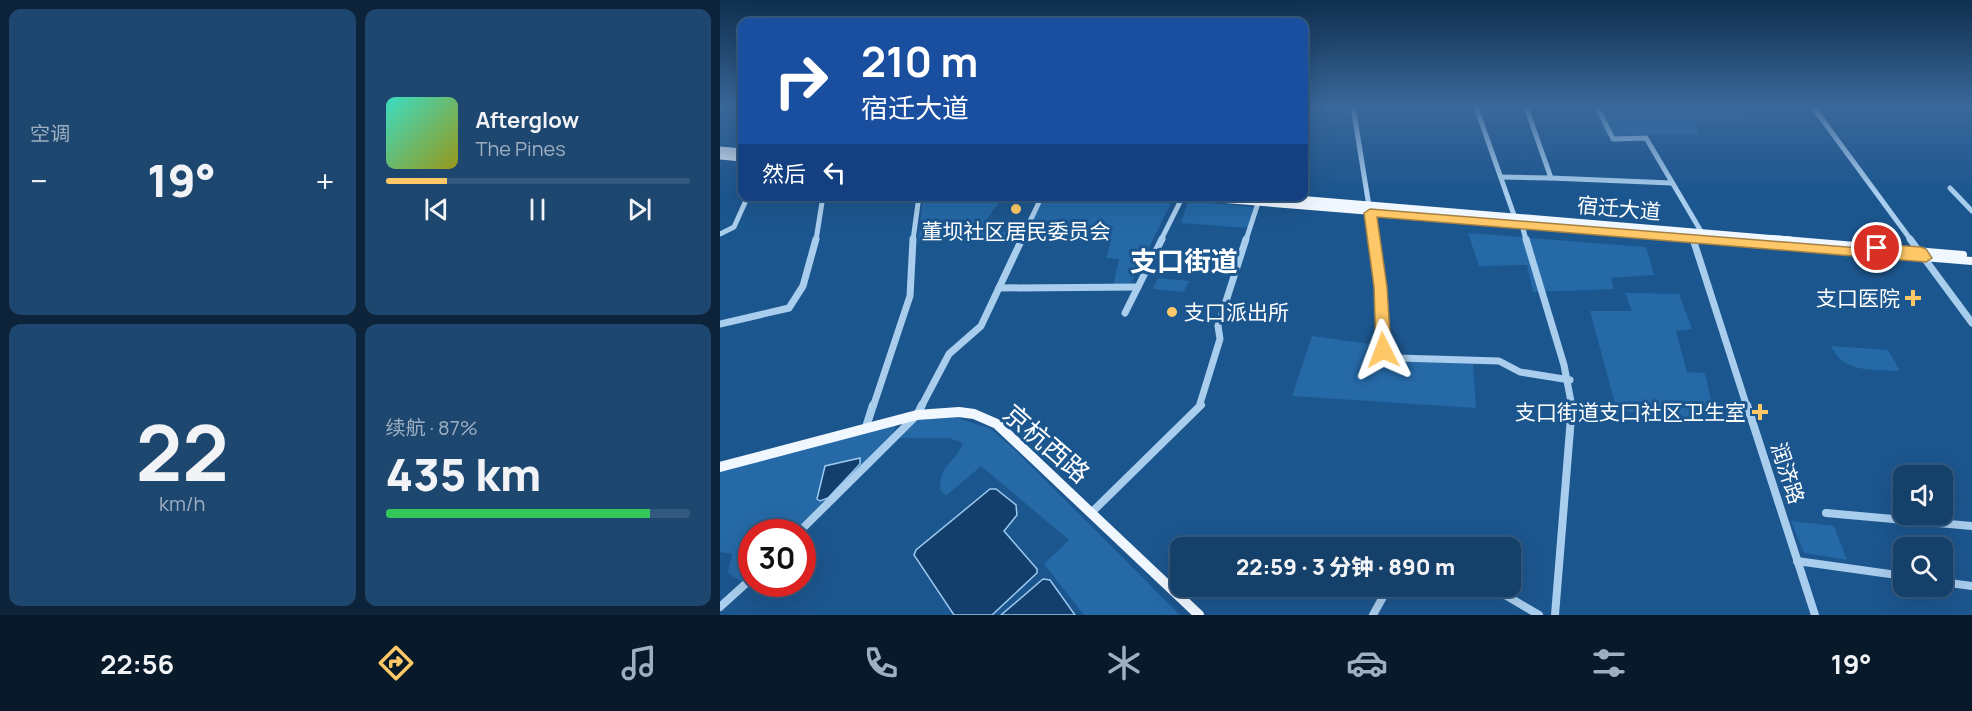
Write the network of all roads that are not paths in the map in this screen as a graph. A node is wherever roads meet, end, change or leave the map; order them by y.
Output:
1 (1358, 136) edge
2 (1486, 136) edge
3 (1536, 136) edge
4 (1611, 136) edge
5 (1835, 136) edge
6 (720, 150) edge
7 (738, 152) edge
8 (720, 156) edge
9 (738, 158) edge
10 (1501, 177) junction
11 (1551, 178) junction
12 (1672, 183) junction
13 (1950, 188) dead end
14 (746, 201) edge
15 (822, 201) edge
16 (918, 201) edge
17 (1040, 201) edge
18 (1180, 201) edge
19 (1260, 201) edge
20 (1272, 201) edge
21 (1369, 209) junction
22 (1972, 211) edge
23 (1515, 218) junction
24 (1522, 225) junction
25 (1702, 233) junction
26 (720, 234) edge
27 (1693, 239) junction
28 (1923, 255) junction
29 (1972, 256) edge
30 (1972, 261) edge
31 (1138, 287) junction
32 (999, 288) junction
33 (1125, 313) dead end
34 (1972, 322) edge
35 (720, 324) edge
36 (1570, 380) junction
37 (917, 415) junction
38 (866, 427) junction
39 (720, 467) edge
40 (1092, 512) junction
41 (1826, 513) dead end
42 (812, 519) edge
43 (1972, 526) edge
44 (1797, 561) junction
45 (1893, 574) edge
46 (1953, 583) edge
47 (1972, 586) edge
48 (738, 591) edge
49 (1383, 597) edge
50 (1509, 597) edge
51 (720, 607) edge
52 (1199, 615) edge
53 (1373, 615) edge
54 (1539, 615) edge
55 (1555, 615) edge
56 (1815, 615) edge

1 - 21 street
2 - 10 street
3 - 11 street
4 - 12 street
5 - 28 street
6 - 7 main road
8 - 9 main road
10 - 11 street
10 - 23 street
11 - 12 street
12 - 25 street
13 - 22 street
14 - 26 street
15 - 35 street
16 - 38 street
17 - 32 street
18 - 31 street
19 - 40 street
20 - 21 main road, 宿迁大道
21 - 23 main road, 宿迁大道
21 - 24 main road, 宿迁大道
21 - 36 street
23 - 25 main road, 宿迁大道
24 - 27 main road, 宿迁大道
24 - 36 street
25 - 28 main road, 宿迁大道
27 - 28 main road, 宿迁大道
27 - 44 street, 润济路
28 - 29 main road, 宿迁大道
28 - 30 main road, 宿迁大道
28 - 34 street
31 - 32 street
31 - 33 street
32 - 37 street
36 - 55 street
37 - 38 main road, 京杭西路
37 - 40 main road, 京杭西路
37 - 42 street
38 - 39 main road, 京杭西路
40 - 52 main road, 京杭西路
41 - 43 street
44 - 45 street
44 - 56 street, 润济路
46 - 47 street
48 - 51 street
49 - 53 street
50 - 54 street

